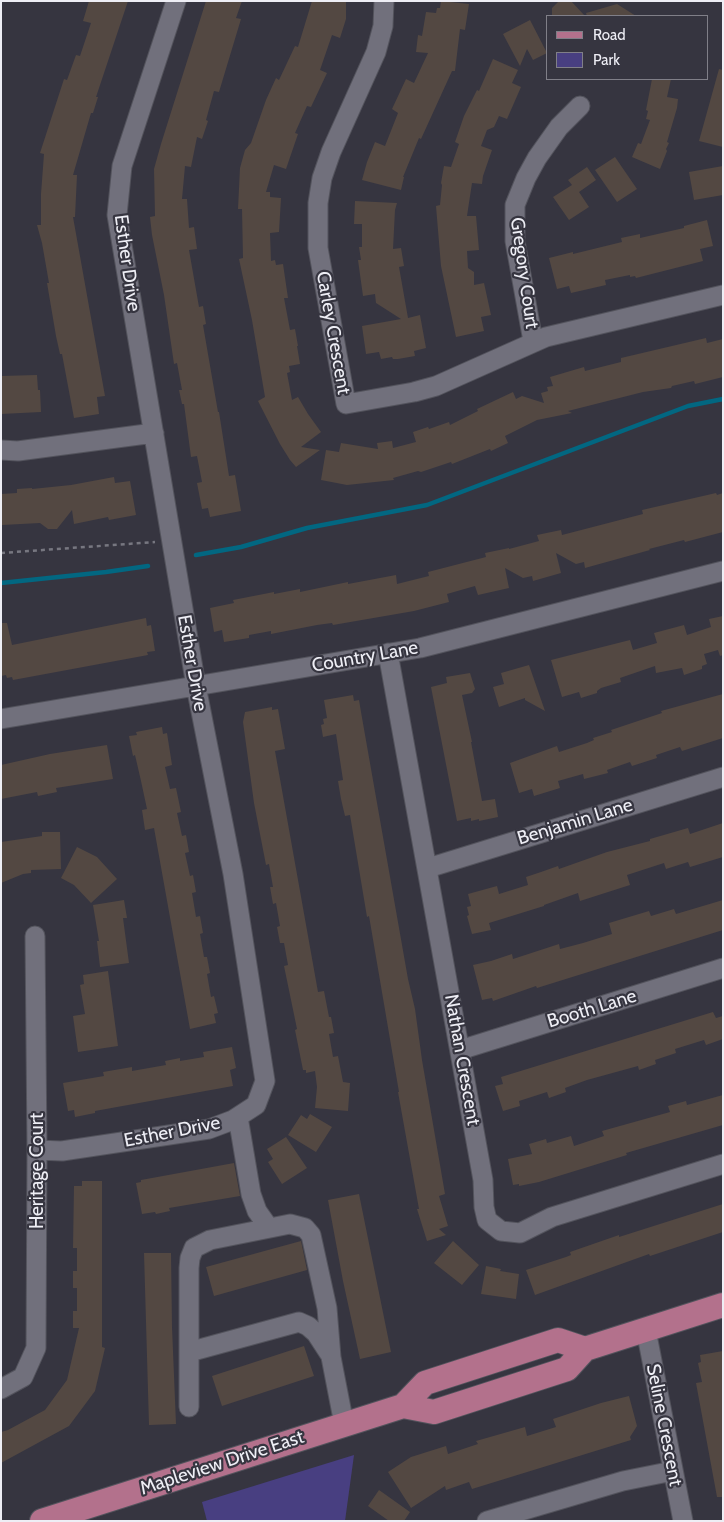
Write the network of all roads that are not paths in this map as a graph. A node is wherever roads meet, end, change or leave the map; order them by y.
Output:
1 (176, 1) edge
2 (384, 1) edge
3 (580, 106) dead end
4 (723, 295) edge
5 (533, 341) junction
6 (154, 433) junction
7 (1, 450) edge
8 (723, 572) edge
9 (388, 653) junction
10 (196, 686) junction
11 (1, 719) edge
12 (723, 777) edge
13 (428, 868) junction
14 (35, 936) dead end
15 (723, 968) edge
16 (460, 1050) junction
17 (238, 1117) junction
18 (37, 1150) junction
19 (723, 1164) edge
20 (269, 1228) junction
21 (723, 1305) edge
22 (646, 1330) junction
23 (189, 1352) junction
24 (331, 1357) junction
25 (1, 1390) edge
26 (189, 1407) dead end
27 (344, 1424) junction
28 (673, 1471) junction
29 (42, 1521) edge
30 (487, 1521) edge
31 (683, 1521) edge

1 - 6 street, Esther Drive
2 - 5 street, Carley Crescent
3 - 5 street, Gregory Court
4 - 5 street, Carley Crescent
6 - 7 street
6 - 10 street, Esther Drive
8 - 9 street, Country Lane
9 - 10 street, Country Lane
9 - 13 street, Nathan Crescent
10 - 11 street, Country Lane
10 - 17 street, Esther Drive
12 - 13 street, Benjamin Lane
13 - 16 street, Nathan Crescent
14 - 18 street, Heritage Court
15 - 16 street, Booth Lane
16 - 19 street, Nathan Crescent
17 - 18 street, Esther Drive
17 - 20 street
18 - 25 street, Heritage Court
20 - 23 street
20 - 24 street
21 - 22 main road, Mapleview Drive East
22 - 27 main road, Mapleview Drive East
22 - 28 street, Seline Crescent
23 - 24 street
23 - 26 street
24 - 27 street
27 - 29 main road, Mapleview Drive East
28 - 30 street
28 - 31 street, Seline Crescent

